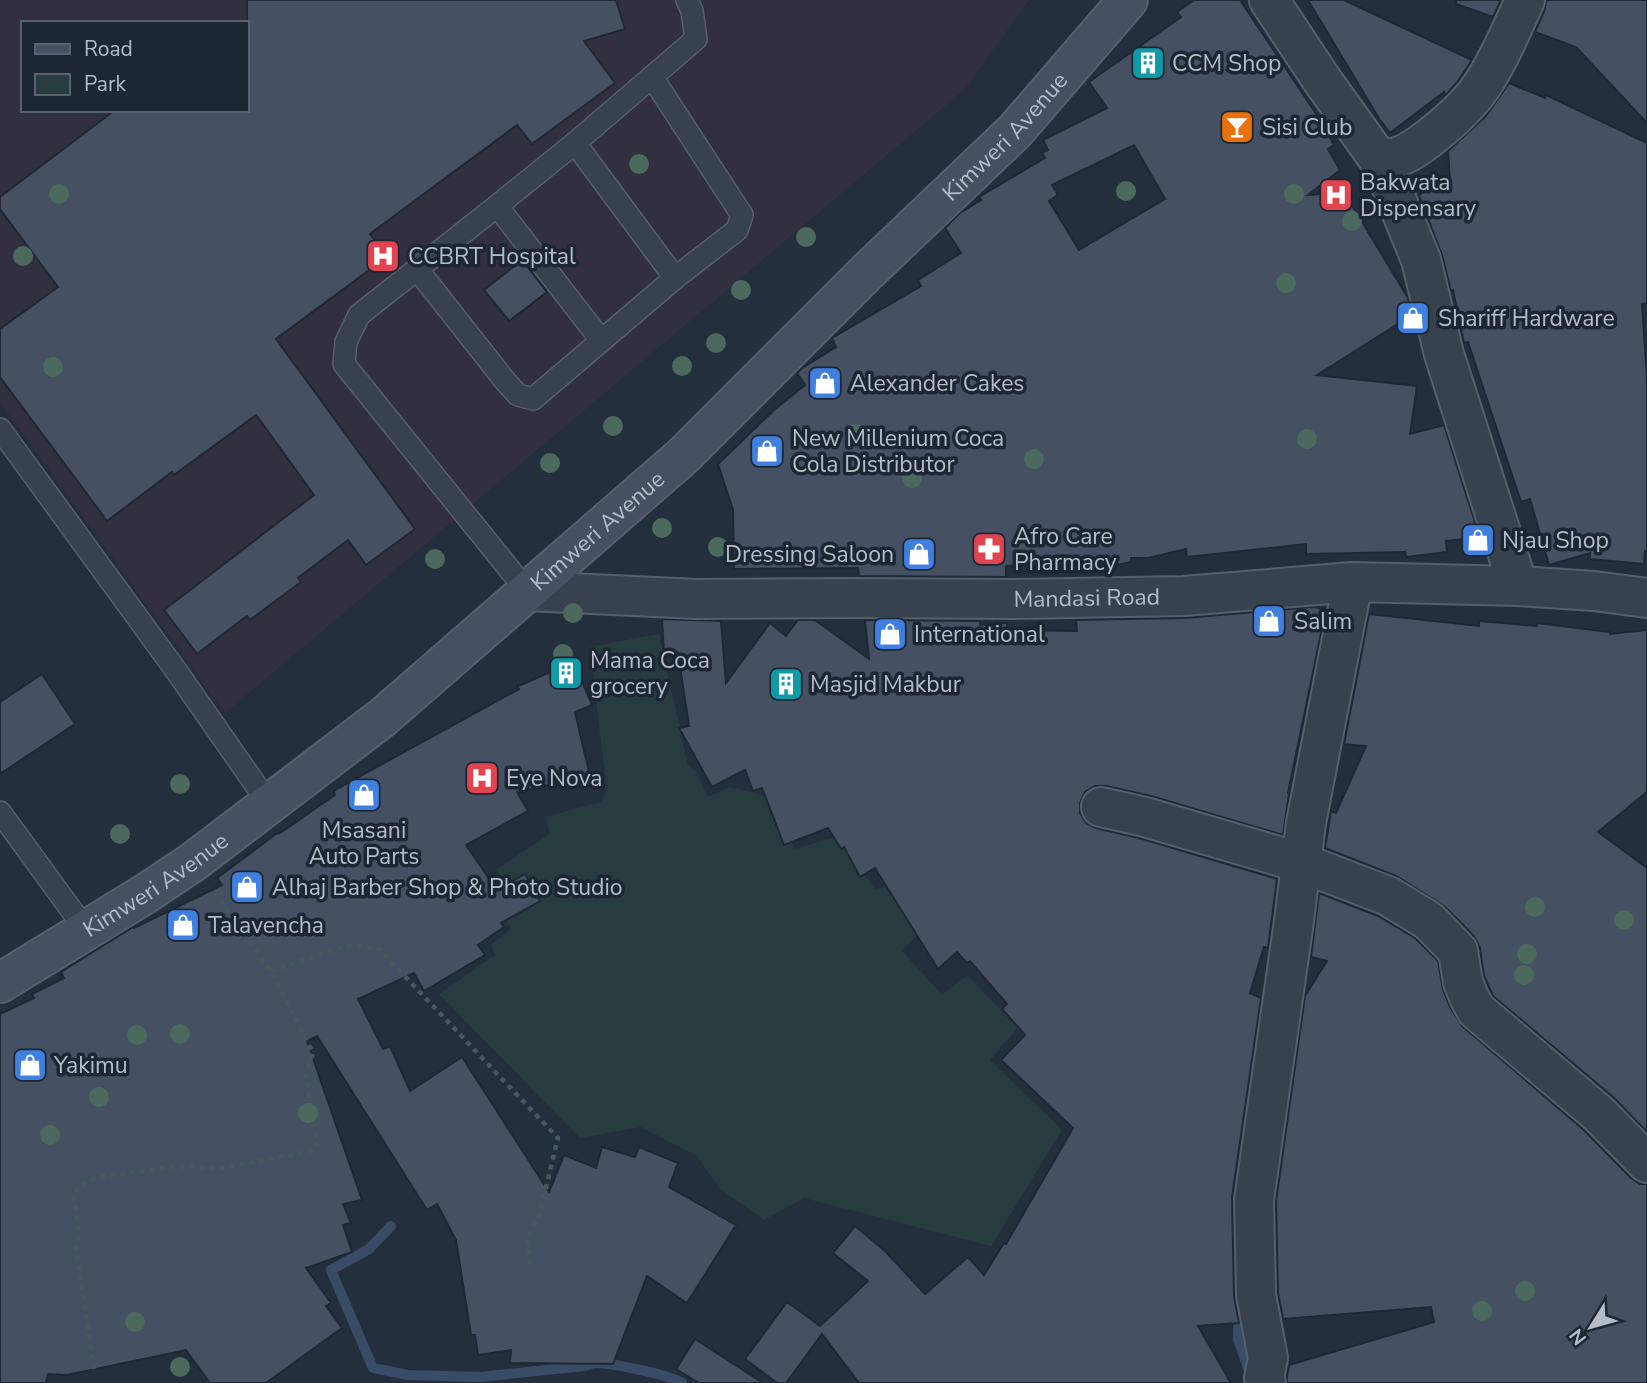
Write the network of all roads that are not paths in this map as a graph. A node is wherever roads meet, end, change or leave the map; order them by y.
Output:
1 (687, 0) edge
2 (1128, 0) edge
3 (1269, 0) edge
4 (1525, 0) edge
5 (652, 77) junction
6 (575, 143) junction
7 (1382, 164) junction
8 (497, 206) junction
9 (417, 269) junction
10 (676, 278) junction
11 (601, 340) junction
12 (0, 429) edge
13 (1353, 582) junction
14 (1518, 586) junction
15 (527, 591) junction
16 (1647, 598) edge
17 (269, 804) junction
18 (1101, 807) dead end
19 (0, 812) edge
20 (1302, 863) junction
21 (86, 930) junction
22 (0, 983) edge
23 (1647, 1163) edge
24 (1266, 1383) edge

1 - 5 lane
2 - 15 street, Kimweri Avenue
3 - 7 street
4 - 7 street
5 - 6 lane
5 - 10 lane
6 - 8 lane
6 - 10 lane
7 - 14 street
8 - 9 lane
8 - 11 lane
9 - 11 lane
9 - 15 lane
10 - 11 lane
12 - 17 lane
13 - 14 street, Mandasi Road
13 - 15 street, Mandasi Road
13 - 20 street
14 - 16 street, Mandasi Road
15 - 17 street, Kimweri Avenue
17 - 21 street, Kimweri Avenue
18 - 20 street
19 - 21 lane
20 - 23 street
20 - 24 street
21 - 22 street, Kimweri Avenue

